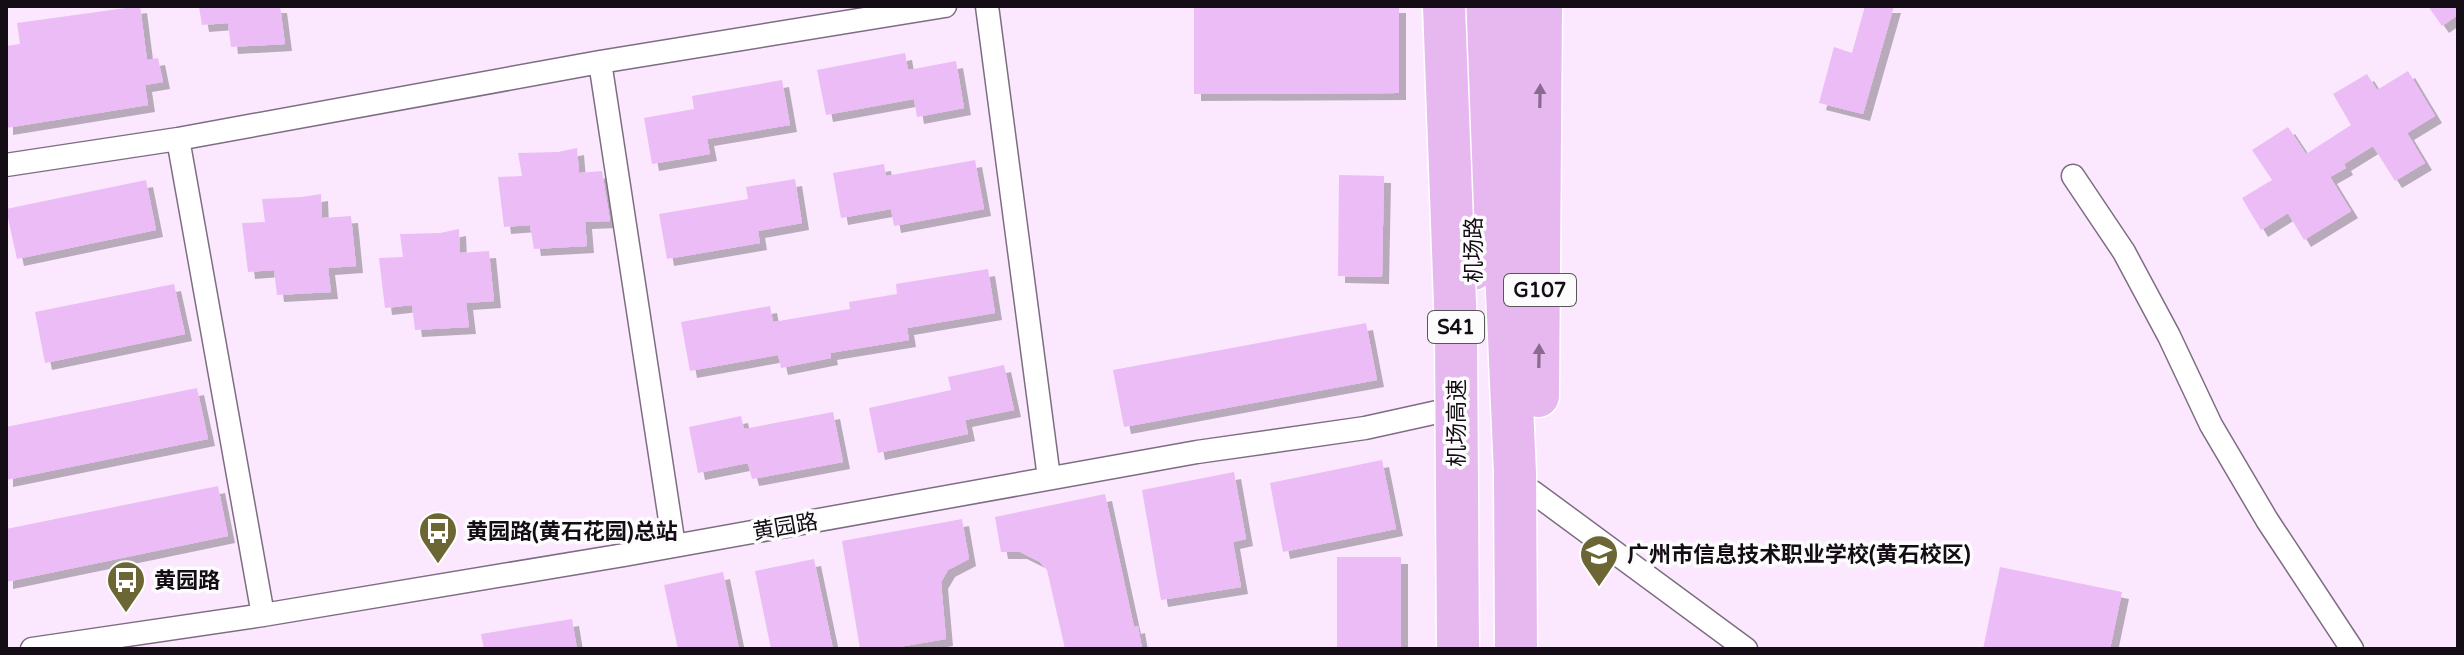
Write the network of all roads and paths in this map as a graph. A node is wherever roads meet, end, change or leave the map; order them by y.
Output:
1 (945, 6) edge
2 (987, 6) edge
3 (1441, 6) edge
4 (1473, 6) edge
5 (1485, 6) edge
6 (1504, 6) edge
7 (1541, 6) edge
8 (600, 62) junction
9 (178, 139) junction
10 (1488, 160) junction
11 (6, 165) edge
12 (2073, 176) dead end
13 (1442, 411) junction
14 (1049, 478) junction
15 (1533, 492) junction
16 (674, 546) junction
17 (1517, 572) junction
18 (1446, 587) junction
19 (263, 615) junction
20 (32, 649) edge
21 (1446, 649) edge
22 (1458, 649) edge
23 (1500, 649) edge
24 (1516, 649) edge
25 (1746, 649) edge
26 (2352, 649) edge

1 - 8 street
2 - 14 street
3 - 13 highway, 机场路
3 - 22 highway, 机场高速 / S41, bridge
4 - 10 highway, 机场路
5 - 23 highway, 机场高速 / S41
6 - 10 highway, 机场路
15 -> 7 highway, 机场路 / G107
8 - 9 street
8 - 16 street
9 - 11 street
9 - 19 street
10 - 17 highway, 机场路
10 - 18 highway, 机场路
12 - 26 street
13 - 14 street, 黄园路
13 - 18 highway, 机场路
14 - 16 street, 黄园路
15 - 17 highway, 机场路 / G107
15 - 25 street
16 - 19 street, 黄园路
17 - 24 highway, 机场路 / G107
18 - 21 highway, 机场路
19 - 20 street, 黄园路

